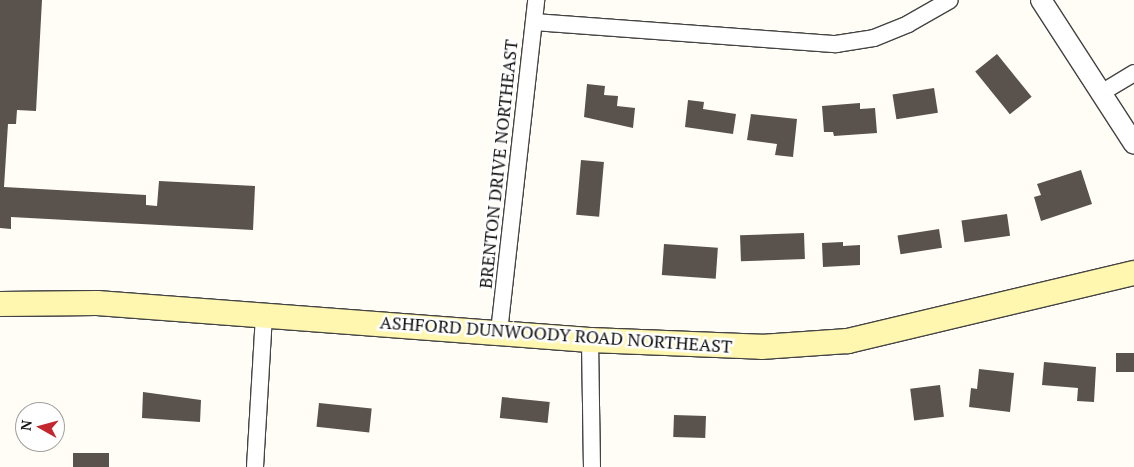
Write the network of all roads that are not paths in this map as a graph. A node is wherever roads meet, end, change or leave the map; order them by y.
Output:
1 (536, 0) edge
2 (950, 0) edge
3 (1041, 0) edge
4 (534, 22) junction
5 (1134, 73) edge
6 (1101, 93) junction
7 (1134, 144) edge
8 (1134, 273) edge
9 (0, 304) edge
10 (264, 314) junction
11 (499, 332) junction
12 (590, 340) junction
13 (255, 467) edge
14 (592, 467) edge

1 - 4 street, BRENTON DRIVE NORTHEAST
2 - 4 street
3 - 6 street
4 - 11 street, BRENTON DRIVE NORTHEAST
5 - 6 street
6 - 7 street
8 - 12 main road, ASHFORD DUNWOODY ROAD NORTHEAST
9 - 10 main road, ASHFORD DUNWOODY ROAD NORTHEAST
10 - 11 main road, ASHFORD DUNWOODY ROAD NORTHEAST
10 - 13 street
11 - 12 main road, ASHFORD DUNWOODY ROAD NORTHEAST
12 - 14 street

